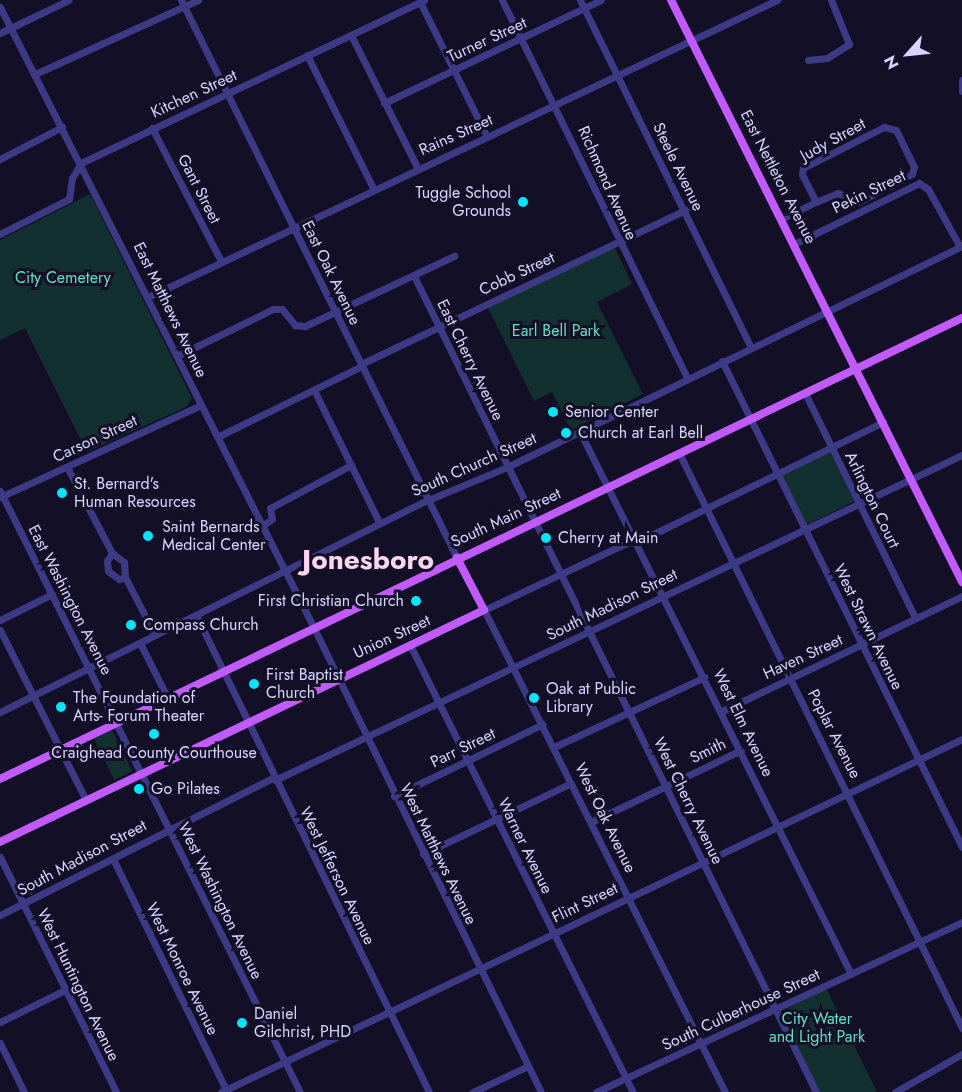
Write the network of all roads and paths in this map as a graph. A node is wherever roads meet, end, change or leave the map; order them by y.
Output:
1 (69, 0) edge
2 (198, 0) edge
3 (502, 0) edge
4 (580, 0) edge
5 (601, 0) edge
6 (671, 0) edge
7 (777, 0) edge
8 (831, 0) edge
9 (422, 1) edge
10 (182, 3) edge
11 (762, 3) edge
12 (0, 7) edge
13 (584, 8) junction
14 (11, 28) junction
15 (0, 33) edge
16 (351, 35) junction
17 (521, 39) junction
18 (692, 41) junction
19 (308, 55) junction
20 (808, 60) dead end
21 (454, 70) junction
22 (35, 74) junction
23 (618, 76) junction
24 (962, 81) edge
25 (962, 91) edge
26 (227, 93) junction
27 (384, 103) junction
28 (555, 105) junction
29 (62, 127) junction
30 (152, 128) junction
31 (486, 135) junction
32 (0, 159) edge
33 (81, 163) junction
34 (417, 167) junction
35 (373, 188) junction
36 (816, 202) junction
37 (685, 210) junction
38 (782, 219) junction
39 (293, 227) junction
40 (0, 234) edge
41 (619, 241) junction
42 (794, 244) junction
43 (961, 247) edge
44 (454, 256) dead end
45 (222, 261) junction
46 (414, 276) junction
47 (148, 297) junction
48 (828, 309) junction
49 (335, 312) junction
50 (962, 318) edge
51 (439, 326) junction
52 (751, 347) junction
53 (177, 356) junction
54 (722, 361) junction
55 (362, 365) junction
56 (858, 368) junction
57 (687, 378) junction
58 (314, 390) junction
59 (805, 393) junction
60 (201, 405) junction
61 (750, 419) junction
62 (884, 422) junction
63 (579, 430) junction
64 (217, 437) junction
65 (832, 447) junction
66 (679, 453) junction
67 (962, 455) edge
68 (351, 465) junction
69 (68, 467) junction
70 (507, 467) junction
71 (777, 474) junction
72 (911, 479) junction
73 (607, 487) junction
74 (1, 495) edge
75 (429, 501) junction
76 (859, 503) junction
77 (707, 508) junction
78 (534, 522) junction
79 (381, 524) junction
80 (262, 526) junction
81 (804, 529) junction
82 (636, 541) junction
83 (112, 553) junction
84 (457, 558) junction
85 (733, 562) junction
86 (285, 570) junction
87 (560, 574) junction
88 (125, 577) junction
89 (962, 582) edge
90 (52, 594) junction
91 (663, 595) junction
92 (962, 597) edge
93 (484, 610) junction
94 (196, 615) junction
95 (915, 618) junction
96 (0, 620) edge
97 (313, 626) junction
98 (0, 630) edge
99 (588, 631) junction
100 (155, 635) junction
101 (140, 642) junction
102 (861, 644) junction
103 (410, 645) junction
104 (514, 667) junction
105 (89, 669) junction
106 (223, 670) junction
107 (705, 677) junction
108 (338, 678) junction
109 (790, 678) junction
110 (35, 695) junction
111 (167, 697) junction
112 (439, 702) junction
113 (628, 711) junction
114 (722, 711) junction
115 (0, 712) edge
116 (246, 721) junction
117 (117, 722) junction
118 (543, 724) junction
119 (365, 736) junction
120 (962, 739) edge
121 (554, 747) junction
122 (61, 749) junction
123 (741, 750) junction
124 (919, 760) junction
125 (467, 761) junction
126 (142, 772) junction
127 (274, 778) junction
128 (0, 779) edge
129 (571, 783) junction
130 (666, 787) junction
131 (848, 793) junction
132 (394, 796) junction
133 (86, 800) junction
134 (497, 819) junction
135 (591, 822) junction
136 (778, 826) junction
137 (170, 829) junction
138 (0, 842) edge
139 (962, 847) edge
140 (423, 854) junction
141 (0, 856) edge
142 (112, 859) junction
143 (703, 862) junction
144 (627, 897) junction
145 (23, 904) junction
146 (0, 915) edge
147 (962, 922) edge
148 (553, 933) junction
149 (920, 941) junction
150 (479, 968) junction
151 (851, 974) junction
152 (65, 990) junction
153 (775, 1009) junction
154 (389, 1011) junction
155 (0, 1022) edge
156 (961, 1025) edge
157 (0, 1043) edge
158 (701, 1044) junction
159 (962, 1054) edge
160 (284, 1060) junction
161 (528, 1066) junction
162 (626, 1077) junction
163 (225, 1091) edge
164 (24, 1092) edge
165 (116, 1092) edge
166 (300, 1092) edge
167 (429, 1092) edge
168 (473, 1092) edge
169 (541, 1092) edge
170 (596, 1092) edge
171 (633, 1092) edge
172 (725, 1092) edge
173 (816, 1092) edge
174 (895, 1092) edge

1 - 14 street
2 - 10 street
3 - 17 street, Richmond Avenue
4 - 13 street, Steele Avenue
5 - 13 street, Turner Street
6 - 18 main road, East Nettleton Avenue
7 - 11 street, Rains Street
8 - 20 street
9 - 16 street, Kitchen Street
9 - 21 street
10 - 22 street
10 - 26 street, East Oak Avenue
11 - 18 street, Rains Street
12 - 14 street, East Matthews Avenue
13 - 17 street, Turner Street
13 - 23 street, Steele Avenue
14 - 15 street
14 - 22 street, East Matthews Avenue
16 - 19 street, Kitchen Street
16 - 27 street
17 - 21 street, Turner Street
17 - 28 street, Richmond Avenue
18 - 23 street, Rains Street
18 - 38 main road, East Nettleton Avenue
19 - 26 street, Kitchen Street
19 - 35 street
21 - 27 street, Turner Street
21 - 31 street
22 - 29 street, East Matthews Avenue
23 - 28 street, Rains Street
23 - 37 street, Steele Avenue
24 - 25 street
26 - 30 street, Kitchen Street
26 - 39 street, East Oak Avenue
27 - 34 street
28 - 31 street, Rains Street
28 - 41 street, Richmond Avenue
29 - 32 street
29 - 33 street, East Matthews Avenue
30 - 33 street, Kitchen Street
30 - 45 street, Gant Street
31 - 34 street, Rains Street
33 - 40 street
33 - 47 street, East Matthews Avenue
34 - 35 street, Rains Street
35 - 39 street, Rains Street
36 - 36 street, Judy Street
36 - 38 street, Judy Street
37 - 41 street, Cobb Street
37 - 52 street, Steele Avenue
38 - 42 main road, East Nettleton Avenue
39 - 45 street, Rains Street
39 - 49 street, East Oak Avenue
41 - 51 street, Cobb Street
41 - 57 street, Richmond Avenue
42 - 43 street, Pekin Street
42 - 48 main road, East Nettleton Avenue
43 - 48 street, South Church Street
44 - 46 street
45 - 47 street, Rains Street
46 - 49 street
46 - 51 street, East Cherry Avenue
47 - 53 street, East Matthews Avenue
48 - 52 street, South Church Street
48 - 56 main road, East Nettleton Avenue
49 - 53 street
49 - 55 street, East Oak Avenue
50 - 56 main road, South Main Street
51 - 55 street, Cobb Street
51 - 70 street, East Cherry Avenue
52 - 54 street, South Church Street
53 - 60 street, East Matthews Avenue
54 - 57 street, South Church Street
54 - 61 street, West Strawn Avenue
55 - 58 street, Cobb Street
55 - 75 street, East Oak Avenue
56 - 59 main road, South Main Street
56 - 62 main road, East Nettleton Avenue
57 - 63 street, South Church Street
58 - 64 street, Cobb Street
58 - 68 street
59 - 61 main road, South Main Street
59 - 65 street, Arlington Court
60 - 64 street, East Matthews Avenue
60 - 69 street, Carson Street
61 - 66 main road, South Main Street
61 - 71 street, West Strawn Avenue
62 - 65 street, Union Street
62 - 72 main road, East Nettleton Avenue
63 - 70 street, South Church Street
63 - 73 street, West Elm Avenue
64 - 80 street, East Matthews Avenue
65 - 71 street, Union Street
65 - 76 street, Arlington Court
66 - 73 main road, South Main Street
66 - 77 street, Poplar Avenue
67 - 72 street, South Madison Street
68 - 79 street
68 - 80 street
69 - 74 street, Carson Street
69 - 83 street
70 - 75 street, South Church Street
70 - 78 street, East Cherry Avenue
71 - 77 street, Union Street
71 - 81 street, West Strawn Avenue
72 - 76 street, South Madison Street
72 - 89 main road, East Nettleton Avenue
73 - 78 main road, South Main Street
73 - 82 street, West Elm Avenue
74 - 90 street, East Washington Avenue
75 - 79 street, South Church Street
75 - 84 street, East Oak Avenue
76 - 81 street, South Madison Street
76 - 95 street, Arlington Court
77 - 82 street, Union Street
77 - 85 street, Poplar Avenue
78 - 84 main road, South Main Street
78 - 87 street, West Cherry Avenue
79 - 86 street, South Church Street
80 - 86 street, East Matthews Avenue
81 - 85 street, South Madison Street
81 - 102 street, West Strawn Avenue
82 - 87 street, Union Street
82 - 91 street, West Elm Avenue
83 - 88 street
83 - 88 street
84 - 93 main road, West Oak Avenue
84 - 97 main road, South Main Street
85 - 91 street, South Madison Street
85 - 109 street, Poplar Avenue
86 - 94 street, South Church Street
86 - 97 street, East Matthews Avenue
87 - 93 street, Union Street
87 - 99 street, West Cherry Avenue
88 - 100 street
90 - 96 street
90 - 105 street, East Washington Avenue
91 - 99 street, South Madison Street
91 - 107 street, West Elm Avenue
92 - 95 street, Haven Street
93 - 103 main road, Union Street
93 - 104 street, West Oak Avenue
94 - 100 street, South Church Street
94 - 106 street, West Jefferson Avenue
95 - 102 street, Haven Street
97 - 106 main road, South Main Street
97 - 108 street, West Matthews Avenue
98 - 110 street
99 - 104 street, South Madison Street
99 - 113 street, West Cherry Avenue
100 - 101 street, South Church Street
101 - 105 street, South Church Street
101 - 111 street
102 - 109 street, Haven Street
102 - 124 street, West Strawn Avenue
103 - 108 main road, Union Street
103 - 112 street, Warner Avenue
104 - 112 street, South Madison Street
104 - 118 street, West Oak Avenue
105 - 110 street, South Church Street
105 - 117 street, East Washington Avenue
106 - 111 main road, South Main Street
106 - 116 street, West Jefferson Avenue
107 - 113 street
107 - 114 street, West Elm Avenue
108 - 116 main road, Union Street
108 - 119 street, West Matthews Avenue
109 - 114 street, Haven Street
109 - 131 street, Poplar Avenue
110 - 115 street, South Church Street
110 - 122 street
111 - 117 main road, South Main Street
112 - 119 street, South Madison Street
112 - 125 street, Warner Avenue
113 - 121 street
113 - 130 street, West Cherry Avenue
114 - 123 street, West Elm Avenue
116 - 126 main road, Union Street
116 - 127 street, West Jefferson Avenue
117 - 122 main road, South Main Street
117 - 126 street, West Washington Avenue
118 - 121 street, West Oak Avenue
118 - 125 street, Parr Street
119 - 127 street, South Madison Street
119 - 132 street, West Matthews Avenue
120 - 124 street, Flint Street
121 - 129 street, West Oak Avenue
122 - 128 main road, South Main Street
122 - 133 street
123 - 130 street, Smith
123 - 136 street, West Elm Avenue
124 - 131 street, Flint Street
124 - 139 street, West Strawn Avenue
125 - 132 street, Parr Street
125 - 134 street, Warner Avenue
126 - 133 main road, Union Street
126 - 137 street, West Washington Avenue
127 - 137 street, South Madison Street
127 - 154 street, West Jefferson Avenue
129 - 134 street
129 - 135 street, West Oak Avenue
130 - 135 street, Smith
130 - 143 street, West Cherry Avenue
131 - 136 street, Flint Street
131 - 149 street, Poplar Avenue
132 - 140 street, West Matthews Avenue
133 - 138 main road, Union Street
134 - 140 street
134 - 148 street, Warner Avenue
135 - 144 street, West Oak Avenue
136 - 143 street, Flint Street
136 - 151 street, West Elm Avenue
137 - 142 street, South Madison Street
137 - 160 street, West Washington Avenue
140 - 150 street, West Matthews Avenue
141 - 145 street, West Huntington Avenue
142 - 145 street, South Madison Street
142 - 163 street, West Monroe Avenue
143 - 144 street, Flint Street
143 - 153 street, West Cherry Avenue
144 - 148 street, Flint Street
144 - 158 street, West Oak Avenue
145 - 146 street, South Madison Street
145 - 152 street, West Huntington Avenue
147 - 149 street, South Culberhouse Street
148 - 150 street, Flint Street
148 - 162 street, Warner Avenue
149 - 151 street, South Culberhouse Street
149 - 156 street, Poplar Avenue
150 - 154 street, Flint Street
150 - 161 street, West Matthews Avenue
151 - 153 street, South Culberhouse Street
152 - 155 street
152 - 165 street, West Huntington Avenue
153 - 158 street, South Culberhouse Street
153 - 173 street, West Cherry Avenue
154 - 160 street, Flint Street
154 - 167 street, West Jefferson Avenue
157 - 164 street
158 - 162 street, South Culberhouse Street
158 - 172 street, West Oak Avenue
159 - 174 street
160 - 163 street, Flint Street
160 - 166 street, West Washington Avenue
161 - 168 street
161 - 169 street, West Matthews Avenue
162 - 170 street, South Culberhouse Street
162 - 171 street, Warner Avenue

